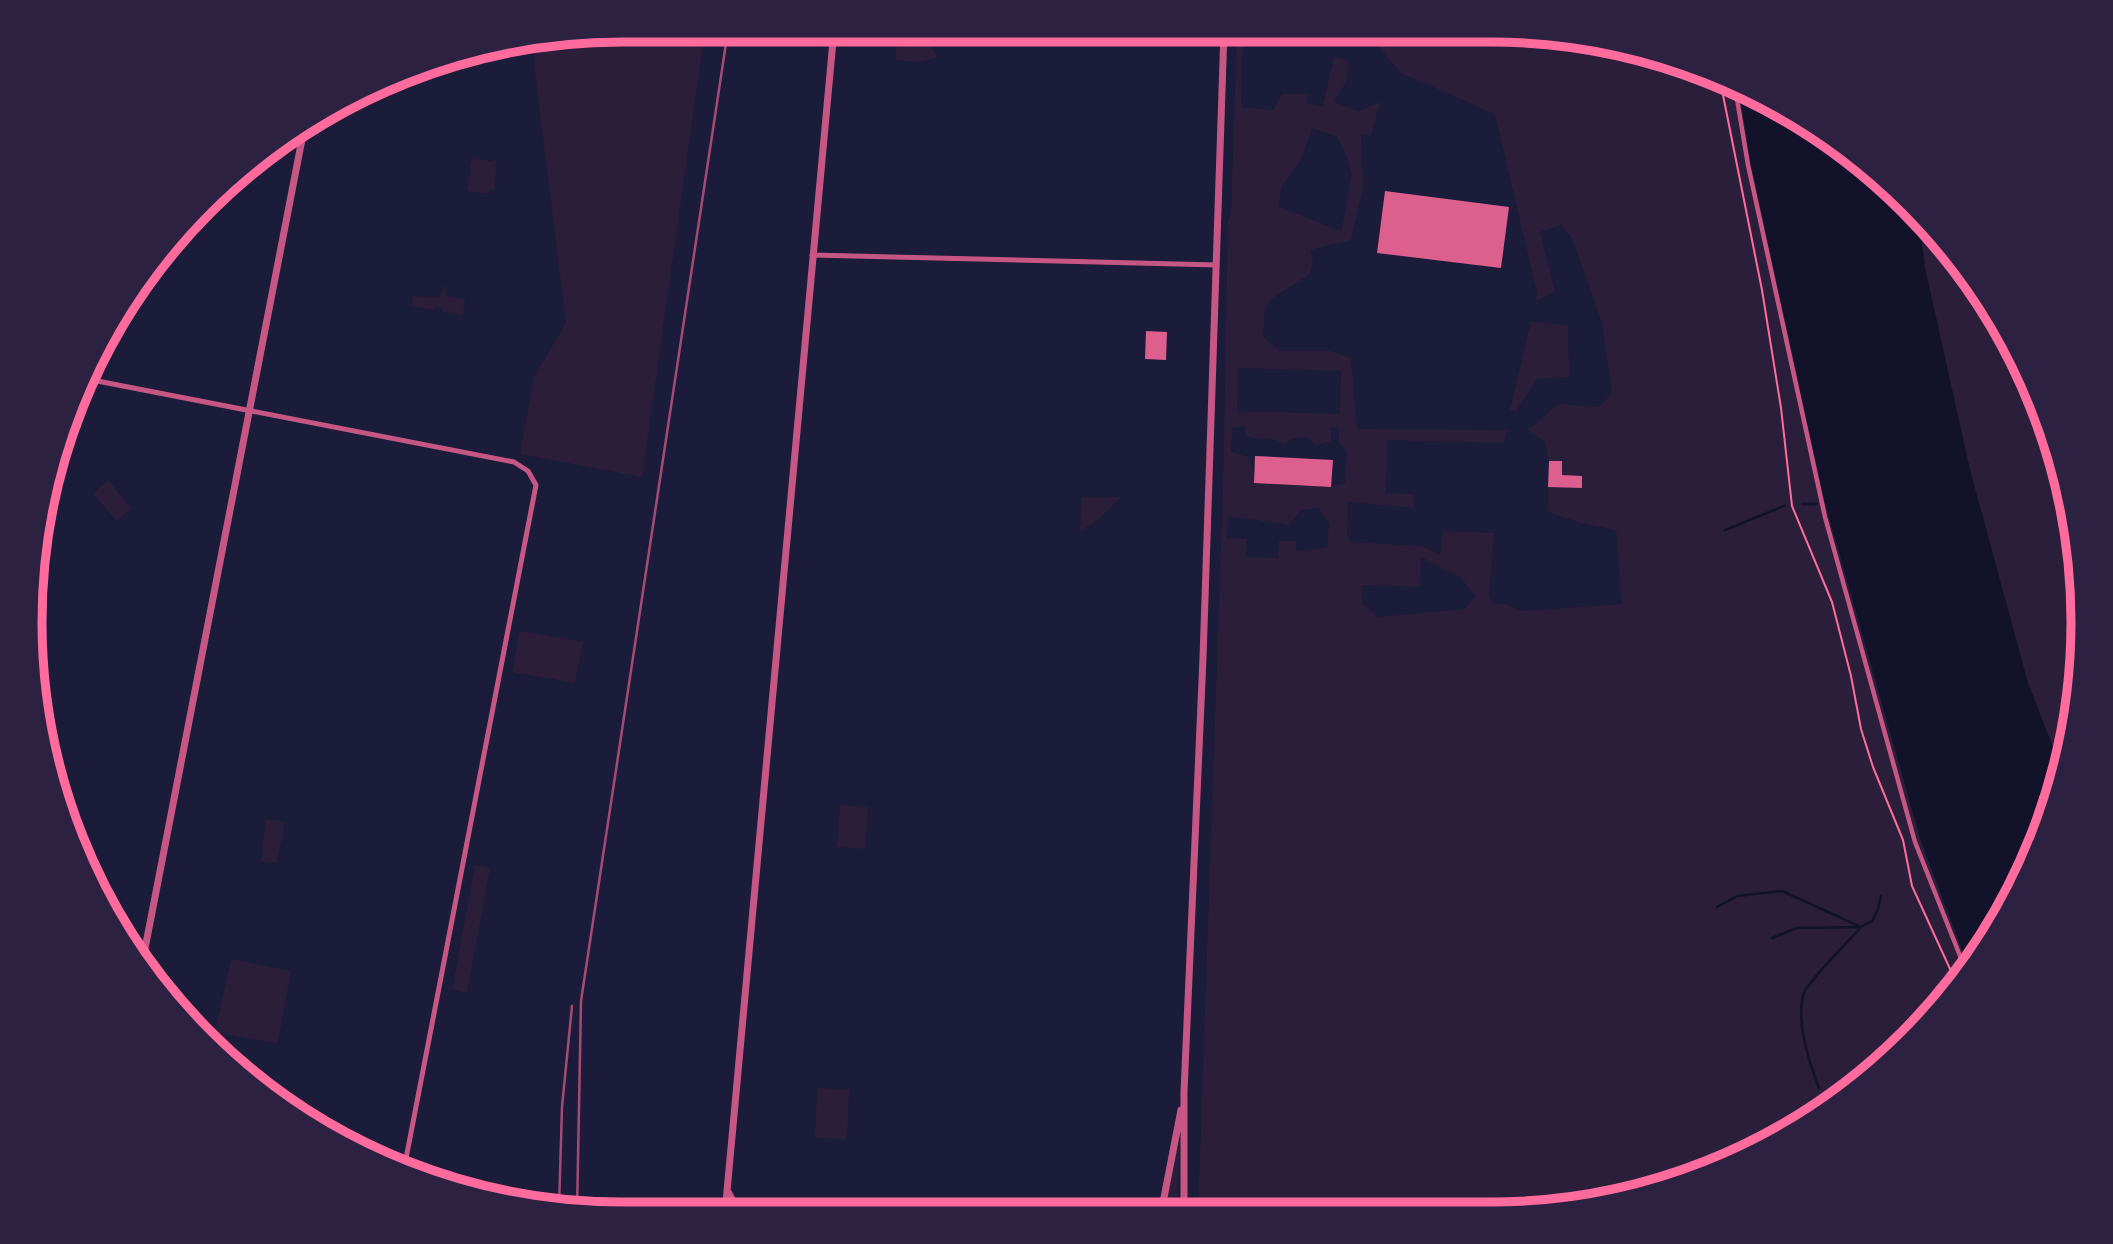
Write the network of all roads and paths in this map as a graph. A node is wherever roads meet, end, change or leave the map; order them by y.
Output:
1 (833, 42) edge
2 (1224, 42) edge
3 (1722, 90) edge
4 (1736, 97) edge
5 (302, 139) edge
6 (812, 256) junction
7 (1217, 265) junction
8 (95, 381) edge
9 (249, 410) junction
10 (145, 950) edge
11 (1962, 960) edge
12 (1952, 973) edge
13 (1184, 1092) junction
14 (406, 1160) edge
15 (727, 1189) junction
16 (726, 1202) edge
17 (737, 1202) edge
18 (1163, 1202) edge
19 (1184, 1202) edge

1 - 6 street
2 - 7 street
3 - 12 path
4 - 11 street
5 - 9 street
6 - 7 street
6 - 15 street
7 - 13 street
8 - 9 street
9 - 10 street
9 - 14 street
13 - 18 street
13 - 19 street
15 - 16 street
15 - 17 street

